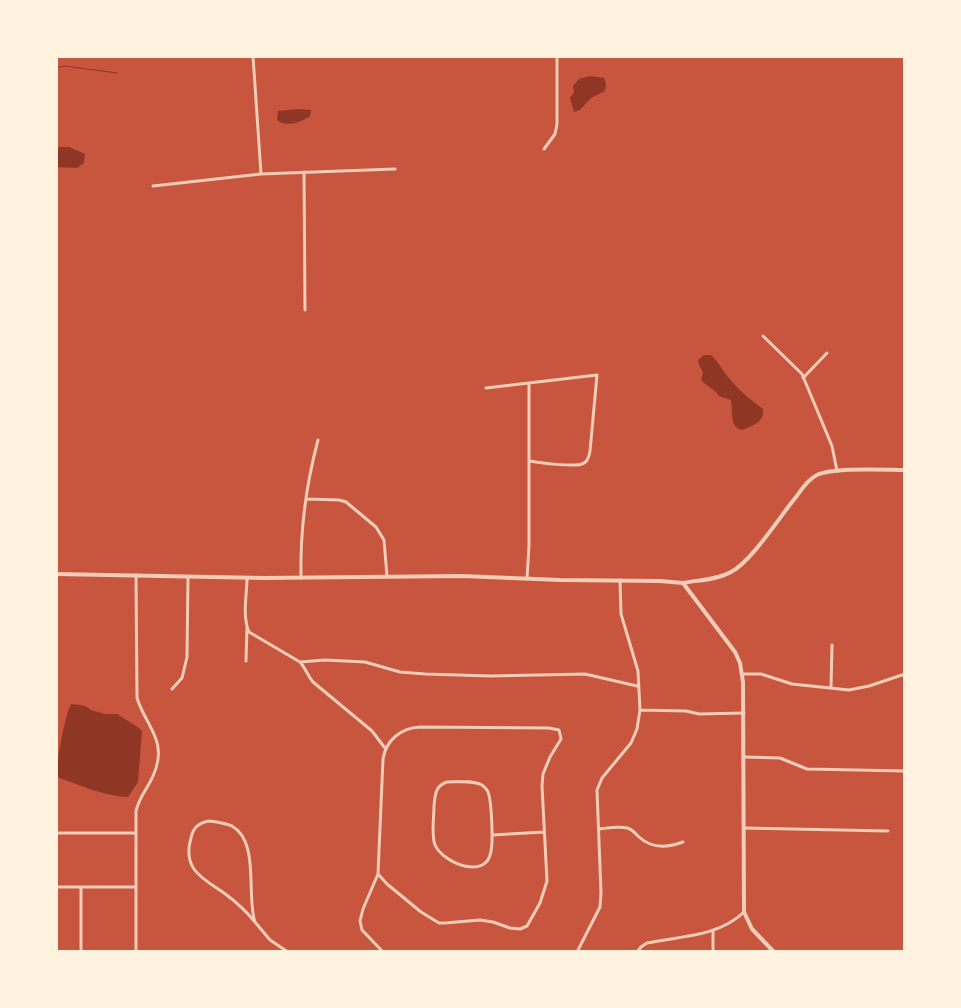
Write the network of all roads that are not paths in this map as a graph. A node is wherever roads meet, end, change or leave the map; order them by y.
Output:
1 (252, 56) edge
2 (558, 56) edge
3 (544, 150) dead end
4 (395, 169) dead end
5 (304, 172) junction
6 (261, 174) junction
7 (153, 186) dead end
8 (305, 310) dead end
9 (763, 336) dead end
10 (827, 353) dead end
11 (803, 378) junction
12 (529, 383) junction
13 (486, 388) dead end
14 (318, 440) dead end
15 (530, 461) junction
16 (905, 470) edge
17 (836, 471) junction
18 (307, 500) junction
19 (56, 574) edge
20 (136, 575) junction
21 (188, 576) junction
22 (387, 576) junction
23 (247, 578) junction
24 (301, 578) junction
25 (527, 580) junction
26 (620, 580) junction
27 (683, 583) junction
28 (247, 626) junction
29 (832, 645) dead end
30 (246, 661) dead end
31 (300, 662) junction
32 (742, 674) junction
33 (905, 674) edge
34 (637, 686) junction
35 (831, 688) junction
36 (172, 689) dead end
37 (640, 710) junction
38 (744, 713) junction
39 (385, 748) junction
40 (744, 757) junction
41 (905, 771) edge
42 (744, 828) junction
43 (599, 829) junction
44 (888, 830) dead end
45 (544, 832) junction
46 (56, 833) edge
47 (135, 833) junction
48 (492, 835) junction
49 (683, 842) dead end
50 (378, 874) junction
51 (56, 887) edge
52 (81, 887) junction
53 (135, 887) junction
54 (744, 912) junction
55 (255, 922) junction
56 (713, 931) junction
57 (81, 952) edge
58 (136, 952) edge
59 (288, 952) edge
60 (383, 952) edge
61 (577, 952) edge
62 (637, 952) edge
63 (713, 952) edge
64 (774, 952) edge

1 - 6 street
2 - 3 street
4 - 5 street
5 - 6 street
5 - 8 street
6 - 7 street
9 - 11 street
10 - 11 street
11 - 17 street
12 - 13 street
12 - 15 street
12 - 15 street
14 - 18 street
15 - 25 street
16 - 17 street
17 - 27 street
18 - 22 street
18 - 24 street
19 - 20 street
20 - 21 street
20 - 47 street
21 - 23 street
21 - 36 street
22 - 24 street
22 - 25 street
23 - 24 street
23 - 28 street
25 - 26 street
26 - 27 street
26 - 34 street
27 - 32 street
28 - 30 street
28 - 31 street
29 - 35 street
31 - 34 street
31 - 39 street
32 - 35 street
32 - 38 street
33 - 35 street
34 - 37 street
37 - 38 street
37 - 43 street
38 - 40 street
39 - 45 street
39 - 50 street
40 - 41 street
40 - 42 street
42 - 44 street
42 - 54 street
43 - 49 street
43 - 61 street
45 - 48 street
45 - 50 street
46 - 47 street
47 - 53 street
48 - 48 street
50 - 60 street
51 - 52 street
52 - 53 street
52 - 57 street
53 - 58 street
54 - 56 street
54 - 64 street
55 - 55 street
55 - 59 street
56 - 62 street
56 - 63 street

